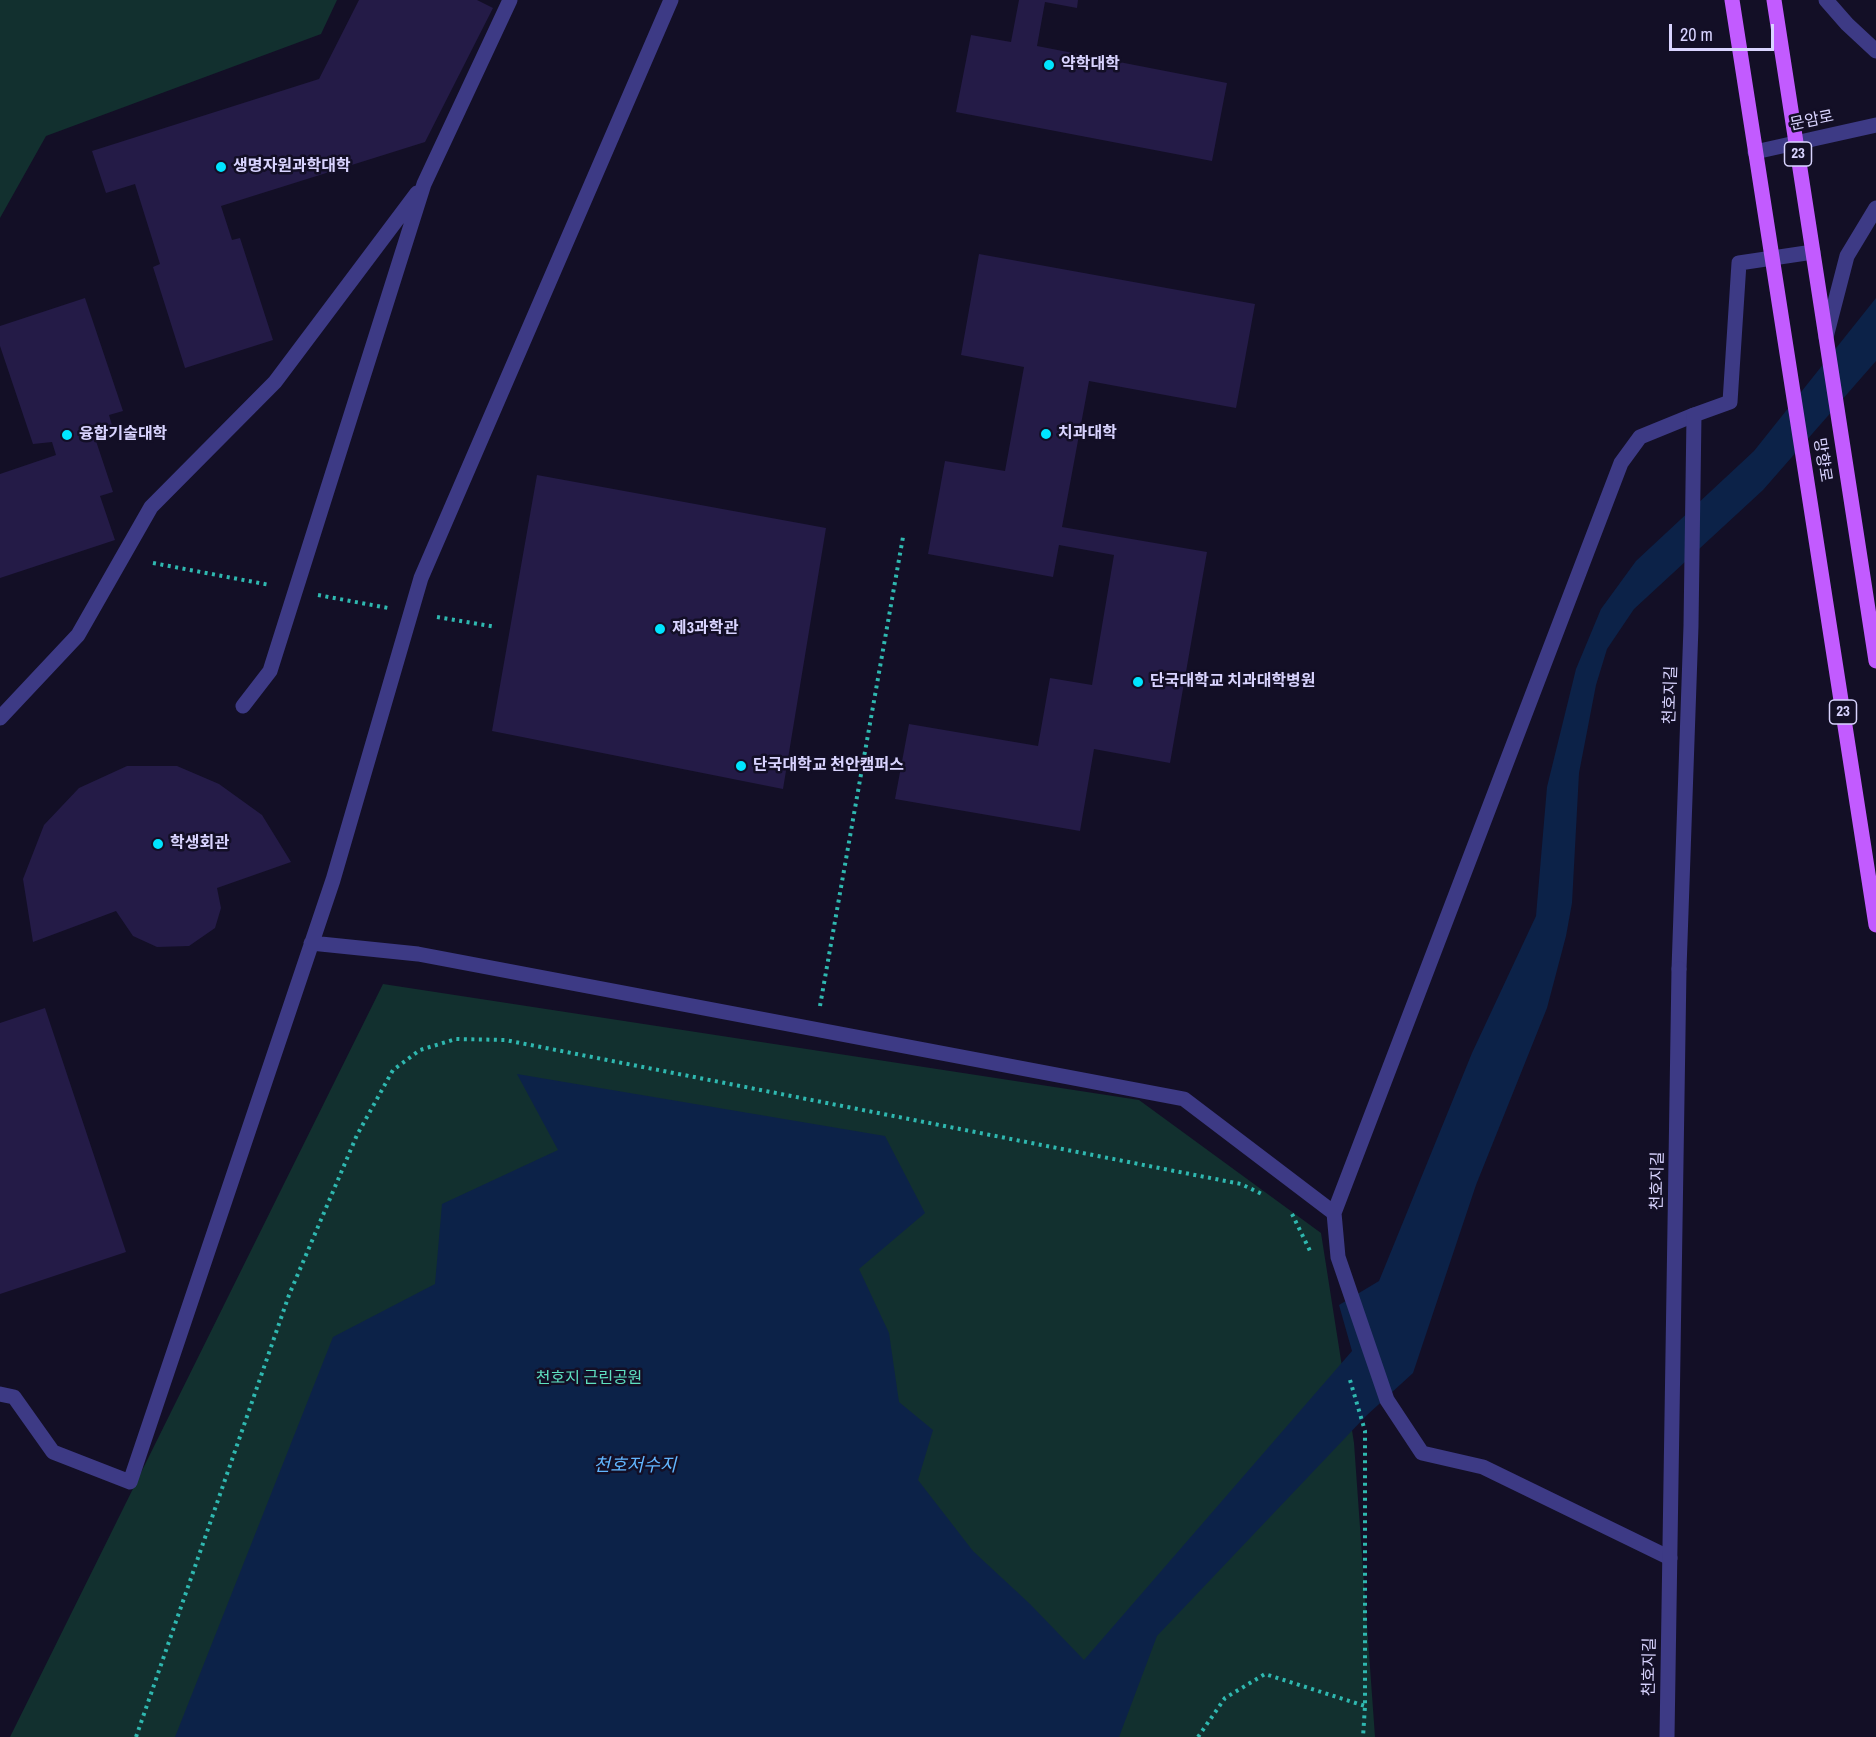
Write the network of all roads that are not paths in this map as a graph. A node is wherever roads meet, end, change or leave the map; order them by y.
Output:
1 (510, 0) edge
2 (671, 0) edge
3 (1732, 0) edge
4 (1774, 0) edge
5 (1826, 0) edge
6 (1876, 51) edge
7 (1876, 125) edge
8 (1796, 143) junction
9 (1755, 152) junction
10 (424, 184) junction
11 (1876, 208) edge
12 (1813, 252) junction
13 (1771, 258) junction
14 (1826, 337) junction
15 (1694, 415) junction
16 (1876, 661) edge
17 (243, 706) dead end
18 (0, 718) edge
19 (1876, 925) edge
20 (311, 943) junction
21 (1334, 1213) junction
22 (0, 1394) edge
23 (1670, 1558) junction
24 (1667, 1737) edge

1 - 10 street
2 - 20 street
3 - 9 main road, 망향로 / 23
4 - 8 main road, 망향로 / 23
5 - 6 street
7 - 8 street, 문암로
8 - 9 street, 문암로
8 - 12 main road, 망향로 / 23
9 - 13 main road, 망향로 / 23
10 - 17 street
10 - 18 street
11 - 14 street
12 - 13 street
12 - 14 main road, 망향로 / 23
13 - 15 street
13 - 19 main road, 망향로 / 23
14 - 16 main road, 망향로 / 23
15 - 21 street
15 - 23 street, 천호지길
20 - 21 street
20 - 22 street
21 - 23 street
23 - 24 street, 천호지길

